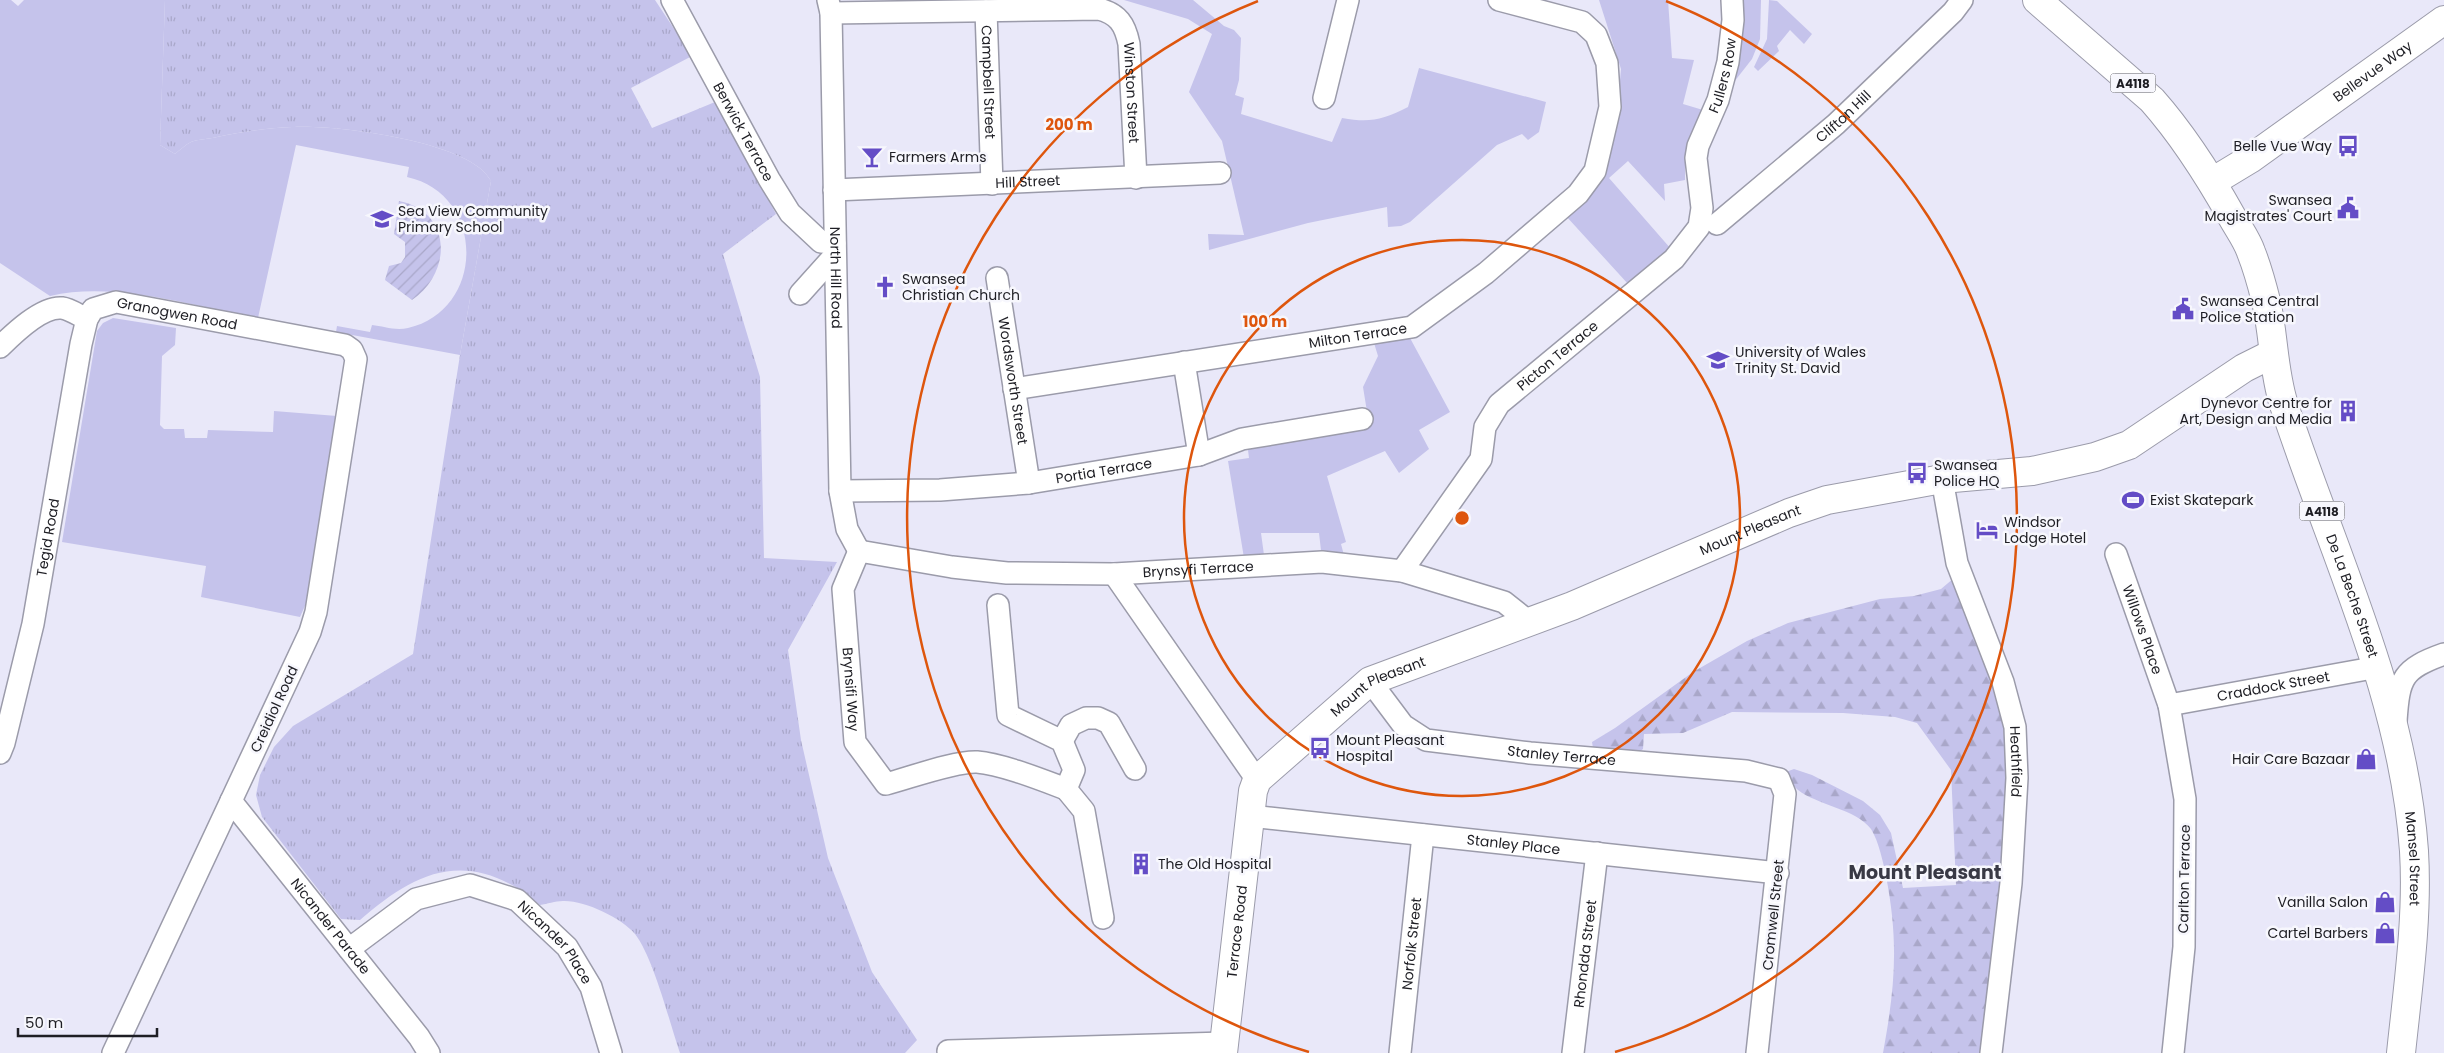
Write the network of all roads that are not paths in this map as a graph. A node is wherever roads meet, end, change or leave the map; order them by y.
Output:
1 (672, 0) edge
2 (1348, 0) edge
3 (1732, 0) edge
4 (2037, 0) edge
5 (1507, 2) edge
6 (1952, 4) edge
7 (830, 7) edge
8 (986, 11) junction
9 (2444, 20) edge
10 (1324, 98) dead end
11 (1698, 146) joint
12 (1220, 173) dead end
13 (1136, 178) junction
14 (2212, 182) junction
15 (992, 184) junction
16 (834, 190) junction
17 (1717, 224) dead end
18 (835, 249) junction
19 (996, 278) dead end
20 (800, 294) dead end
21 (87, 319) junction
22 (345, 345) joint
23 (0, 347) edge
24 (2272, 354) junction
25 (1184, 362) junction
26 (1014, 389) junction
27 (1362, 419) dead end
28 (1199, 455) junction
29 (1942, 479) junction
30 (1029, 482) junction
31 (840, 491) junction
32 (859, 551) junction
33 (2116, 554) dead end
34 (1402, 571) junction
35 (1114, 574) junction
36 (998, 605) dead end
37 (1528, 621) junction
38 (2444, 654) edge
39 (2378, 667) junction
40 (1370, 681) junction
41 (2169, 705) junction
42 (2396, 729) junction
43 (1062, 741) junction
44 (0, 753) edge
45 (1135, 769) dead end
46 (1779, 779) joint
47 (1257, 780) junction
48 (1066, 789) junction
49 (231, 801) junction
50 (1250, 816) junction
51 (1424, 835) junction
52 (1597, 854) junction
53 (1778, 873) junction
54 (1103, 918) dead end
55 (349, 949) junction
56 (1224, 1048) edge
57 (948, 1051) dead end
58 (113, 1053) edge
59 (429, 1053) edge
60 (611, 1053) edge
61 (1400, 1053) edge
62 (1573, 1053) edge
63 (1757, 1053) edge
64 (1991, 1053) edge
65 (2173, 1053) edge
66 (2401, 1053) edge

1 - 18 street, Berwick Terrace
2 - 10 street
3 - 11 street, Fullers Row
4 - 14 main road, A4118
5 - 25 street, Milton Terrace
6 - 17 street, Clifton Hill
7 - 8 street
7 - 16 street, North Hill Road
8 - 13 street, Winston Street
8 - 15 street, Campbell Street
9 - 14 main road, Bellevue Way
11 - 34 street, Picton Terrace
12 - 13 street, Hill Street
13 - 15 street, Hill Street
14 - 24 main road, A4118
15 - 16 street, Hill Street
16 - 18 street, North Hill Road
18 - 20 street
18 - 31 street, North Hill Road
19 - 26 street, Wordsworth Street
21 - 22 street, Granogwen Road
21 - 23 street
21 - 44 street, Tegid Road
22 - 49 street, Creidiol Road
24 - 29 main road, Mount Pleasant
24 - 39 main road, De La Beche Street / A4118
25 - 26 street, Milton Terrace
25 - 28 street
26 - 30 street, Wordsworth Street
27 - 28 street, Portia Terrace
28 - 30 street, Portia Terrace
29 - 37 main road, Mount Pleasant
29 - 64 street, Heathfield
30 - 31 street, Portia Terrace
31 - 32 street, North Hill Road
32 - 35 street, Brynsyfi Terrace
32 - 48 street, Brynsifi Way
33 - 41 street, Willows Place
34 - 35 street, Brynsyfi Terrace
34 - 37 street, Brynsyfi Terrace
35 - 47 street
36 - 43 street
37 - 40 main road, Mount Pleasant
38 - 42 street
39 - 41 street, Craddock Street
39 - 42 main road, Mansel Street / A4118
40 - 46 street, Stanley Terrace
40 - 47 main road, Mount Pleasant
41 - 65 street, Carlton Terrace
42 - 66 main road, Mansel Street / A4118
43 - 45 street
43 - 48 street
46 - 53 street, Cromwell Street
47 - 50 main road, Terrace Road
48 - 54 street
49 - 55 street, Nicander Parade
49 - 58 street, Creidiol Road
50 - 51 street, Stanley Place
50 - 56 main road, Terrace Road
51 - 52 street, Stanley Place
51 - 61 street, Norfolk Street
52 - 53 street, Stanley Place
52 - 62 street, Rhondda Street
53 - 63 street, Cromwell Street
55 - 59 street, Nicander Parade
55 - 60 street, Nicander Place
56 - 57 street

